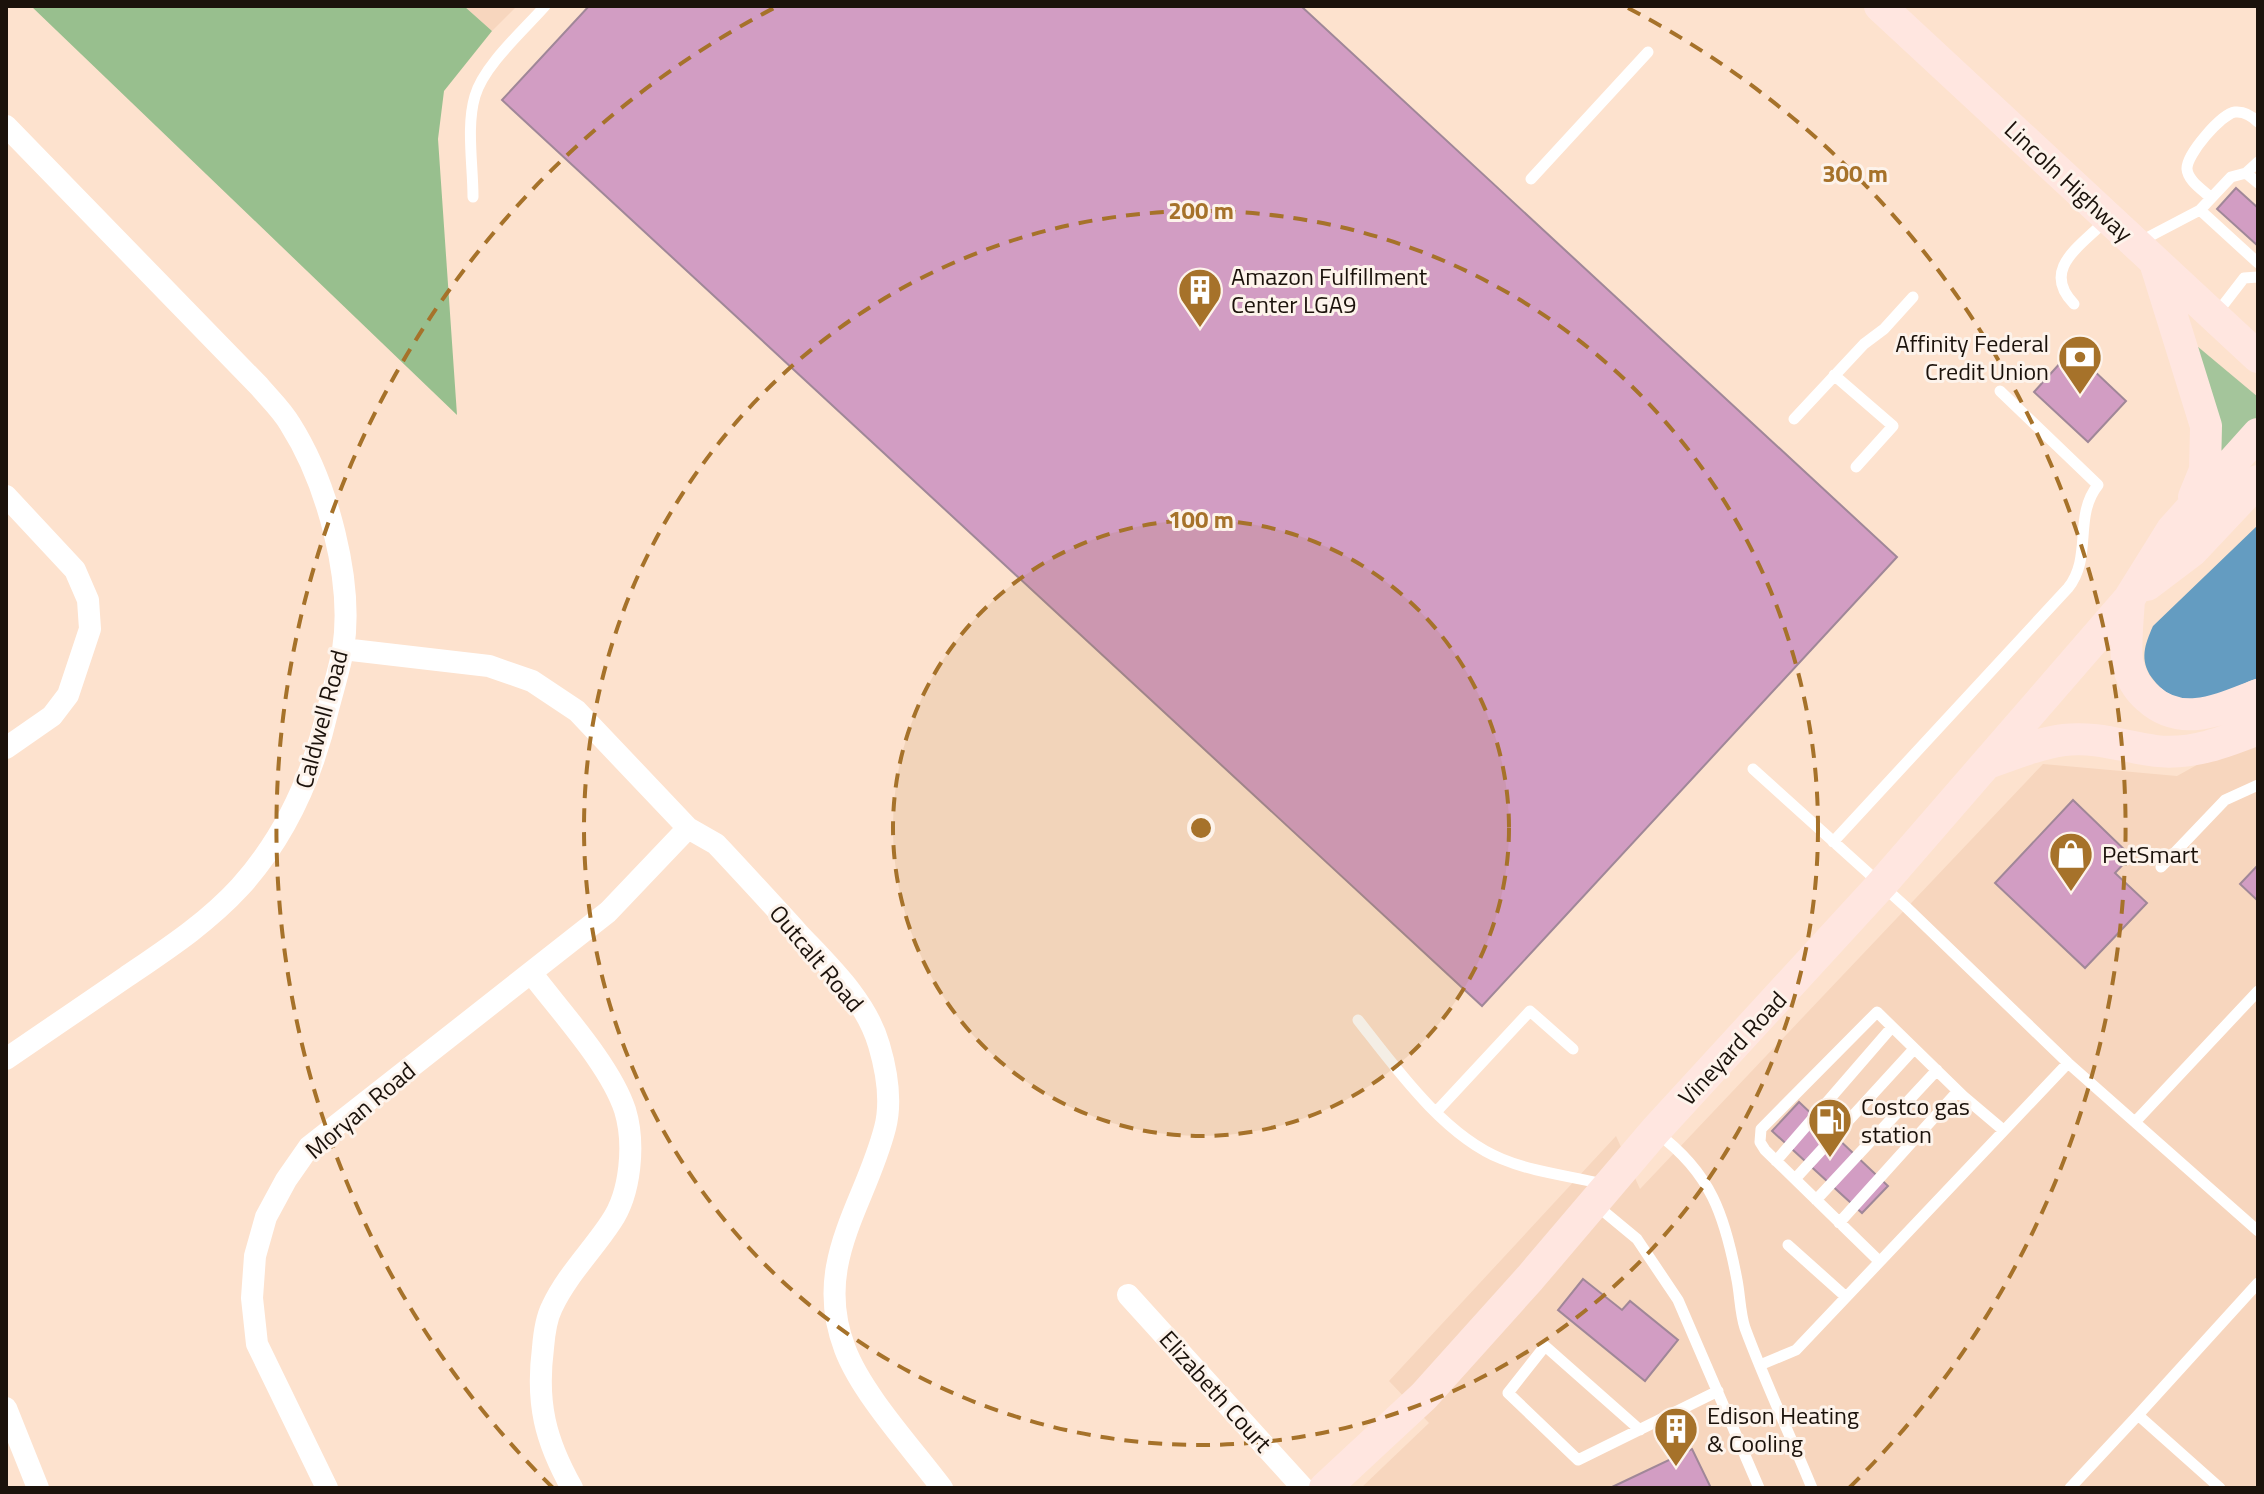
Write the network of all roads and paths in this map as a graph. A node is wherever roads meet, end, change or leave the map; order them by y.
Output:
1 (545, 6) edge
2 (1880, 6) edge
3 (1648, 52) dead end
4 (2258, 122) edge
5 (6, 126) edge
6 (2258, 162) edge
7 (2246, 173) junction
8 (1531, 179) dead end
9 (2258, 183) edge
10 (473, 197) dead end
11 (2211, 198) junction
12 (2200, 210) junction
13 (2109, 218) junction
14 (2145, 251) junction
15 (2258, 263) edge
16 (2258, 277) edge
17 (1913, 297) dead end
18 (2074, 304) dead end
19 (2214, 316) junction
20 (2258, 357) edge
21 (1834, 375) junction
22 (2000, 391) dead end
23 (1794, 419) dead end
24 (2258, 434) edge
25 (1856, 467) dead end
26 (2258, 481) edge
27 (6, 496) edge
28 (2189, 510) junction
29 (2129, 599) junction
30 (343, 649) junction
31 (2258, 695) edge
32 (2258, 729) edge
33 (6, 748) edge
34 (1987, 763) junction
35 (1753, 769) dead end
36 (2258, 785) edge
37 (688, 828) junction
38 (1833, 842) junction
39 (2161, 867) dead end
40 (1881, 885) junction
41 (532, 974) junction
42 (2258, 991) edge
43 (1358, 1020) dead end
44 (1892, 1027) junction
45 (1573, 1049) dead end
46 (1914, 1049) junction
47 (6, 1059) edge
48 (2068, 1063) junction
49 (1937, 1070) junction
50 (1958, 1091) junction
51 (1436, 1112) junction
52 (2135, 1122) junction
53 (2002, 1129) junction
54 (1655, 1131) junction
55 (1776, 1161) junction
56 (1795, 1179) junction
57 (1600, 1193) junction
58 (1816, 1200) junction
59 (1839, 1223) junction
60 (2258, 1231) edge
61 (1788, 1245) dead end
62 (1879, 1261) junction
63 (2258, 1283) edge
64 (1128, 1295) dead end
65 (1846, 1297) junction
66 (1760, 1365) junction
67 (1718, 1391) junction
68 (6, 1408) edge
69 (2138, 1415) junction
70 (1640, 1430) junction
71 (38, 1488) edge
72 (327, 1488) edge
73 (572, 1488) edge
74 (942, 1488) edge
75 (1303, 1488) edge
76 (1325, 1488) edge
77 (1759, 1488) edge
78 (1812, 1488) edge
79 (2070, 1488) edge
80 (2220, 1488) edge

1 - 10 lane
2 - 13 street, Lincoln Highway
3 - 8 lane
4 - 11 lane
5 - 30 street, Caldwell Road
6 - 7 lane
7 - 9 lane
7 - 11 lane
11 - 12 lane
12 - 14 lane
12 - 15 lane
13 - 14 street, Lincoln Highway
13 - 18 lane
14 - 19 street, Lincoln Highway
14 - 28 street
16 - 19 lane
17 - 21 lane
19 - 20 street, Lincoln Highway
21 - 23 lane
21 - 25 lane
22 - 38 lane
24 - 28 street, Vineyard Road
26 - 29 street, Vineyard Road
27 - 33 street
28 - 29 street, Vineyard Road
29 - 31 street
29 - 34 street, Vineyard Road
30 - 37 street, Outcalt Road
30 - 47 street, Caldwell Road
32 - 34 street
34 - 40 street, Vineyard Road
35 - 38 lane
36 - 39 lane
37 - 41 street, Moryan Road
37 - 74 street, Outcalt Road
38 - 40 lane
40 - 48 lane
40 - 54 street, Vineyard Road
41 - 72 street, Moryan Road
41 - 73 street
42 - 52 lane
43 - 51 lane
44 - 46 lane
44 - 55 lane
44 - 55 lane
45 - 51 lane
46 - 49 lane
46 - 56 lane
48 - 52 lane
48 - 53 lane
49 - 50 lane
49 - 58 lane
50 - 53 lane
50 - 59 lane
51 - 57 lane
52 - 60 lane
53 - 62 lane
54 - 57 street, Vineyard Road
54 - 66 lane
55 - 56 lane
56 - 58 lane
57 - 67 lane
57 - 76 street, Vineyard Road
58 - 59 lane
59 - 62 lane
61 - 65 lane
62 - 65 lane
63 - 69 lane
64 - 75 street, Elizabeth Court
65 - 66 lane
66 - 78 lane
67 - 70 lane
67 - 77 lane
68 - 71 street
69 - 79 lane
69 - 80 lane
70 - 70 lane

